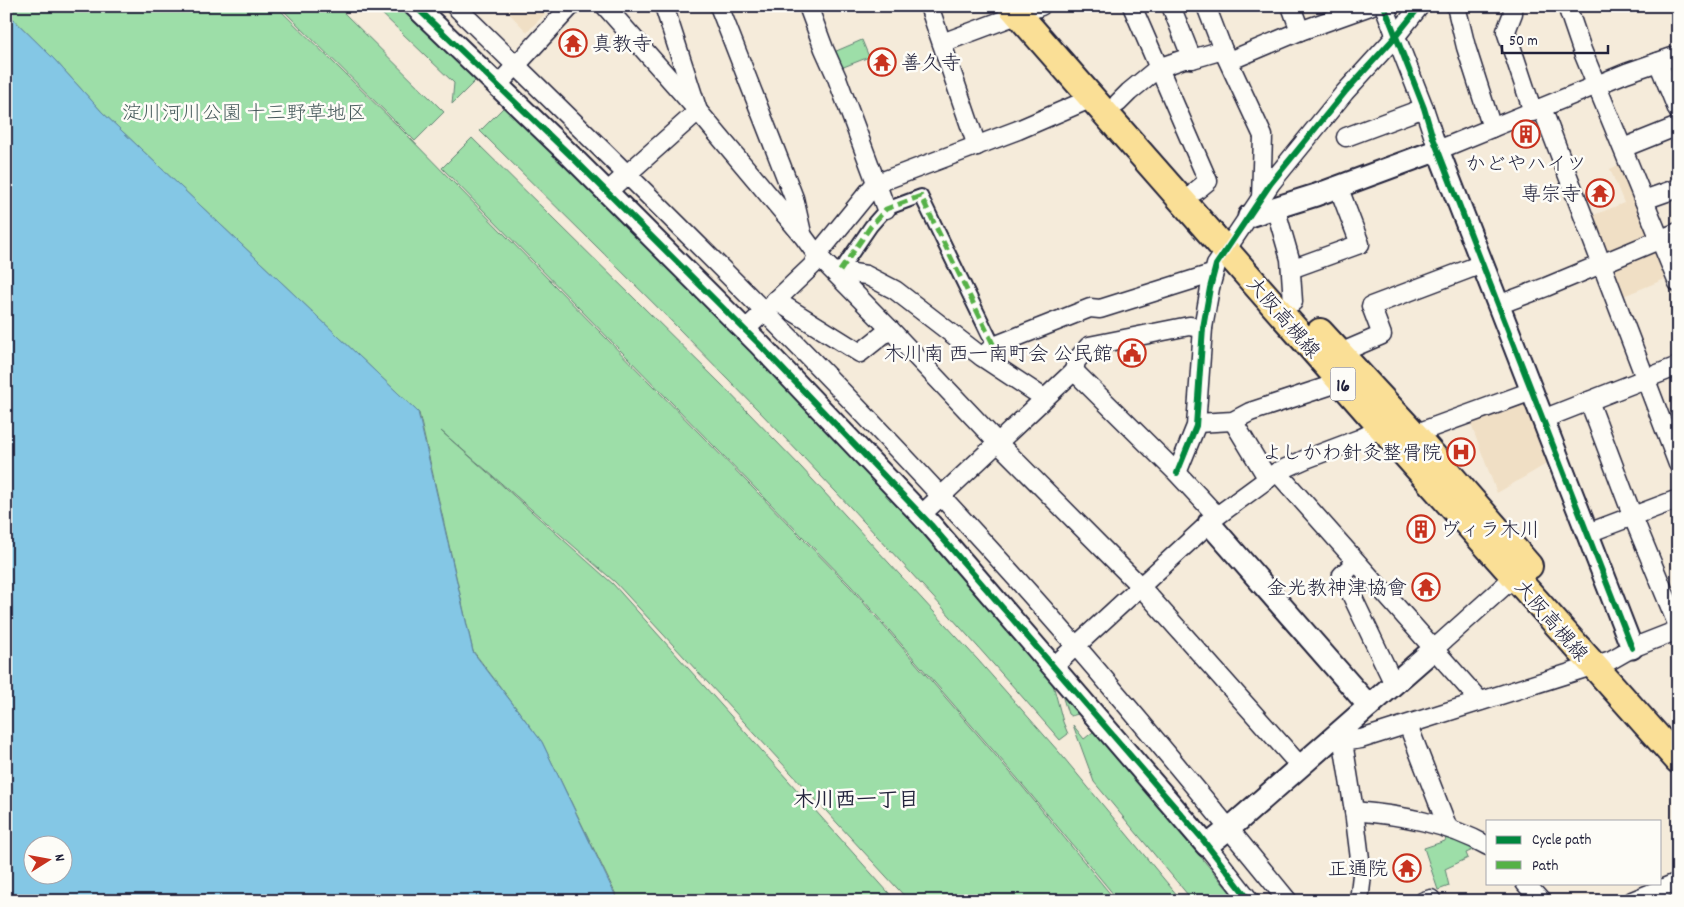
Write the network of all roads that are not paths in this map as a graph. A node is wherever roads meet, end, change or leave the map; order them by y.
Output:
1 (415, 6) edge
2 (455, 6) edge
3 (571, 6) edge
4 (605, 6) edge
5 (664, 6) edge
6 (719, 6) edge
7 (808, 6) edge
8 (929, 6) edge
9 (1132, 6) edge
10 (1171, 6) edge
11 (1206, 6) edge
12 (1291, 6) edge
13 (1370, 6) edge
14 (1384, 6) edge
15 (1420, 6) edge
16 (1456, 6) edge
17 (1512, 6) edge
18 (1567, 6) edge
19 (1027, 9) edge
20 (1300, 31) junction
21 (1396, 36) junction
22 (942, 43) junction
23 (1678, 55) edge
24 (1226, 56) junction
25 (1192, 59) junction
26 (1658, 62) junction
27 (516, 65) junction
28 (1158, 68) junction
29 (497, 86) junction
30 (1597, 86) junction
31 (1092, 98) junction
32 (1118, 103) junction
33 (1424, 108) junction
34 (1537, 110) junction
35 (698, 111) junction
36 (1678, 111) edge
37 (1678, 126) edge
38 (1492, 128) junction
39 (1346, 138) dead end
40 (977, 146) junction
41 (1623, 148) junction
42 (1438, 150) junction
43 (626, 174) junction
44 (875, 184) junction
45 (1338, 186) junction
46 (1678, 188) edge
47 (1196, 191) junction
48 (607, 192) junction
49 (1644, 200) junction
50 (886, 209) junction
51 (1249, 222) junction
52 (1678, 232) edge
53 (803, 236) junction
54 (1660, 238) junction
55 (817, 255) junction
56 (1482, 264) junction
57 (1602, 264) junction
58 (1291, 269) junction
59 (838, 272) junction
60 (1213, 276) junction
61 (1678, 283) edge
62 (1293, 302) junction
63 (770, 306) junction
64 (1498, 306) junction
65 (1203, 328) junction
66 (890, 329) junction
67 (745, 330) junction
68 (988, 352) junction
69 (1340, 353) junction
70 (1678, 366) edge
71 (1074, 371) junction
72 (1645, 378) junction
73 (1341, 382) junction
74 (1532, 392) junction
75 (1044, 398) junction
76 (1589, 401) junction
77 (1543, 419) junction
78 (1233, 421) junction
79 (1197, 423) junction
80 (1382, 428) junction
81 (1414, 434) junction
82 (997, 442) junction
83 (1678, 464) edge
84 (1177, 473) junction
85 (1273, 475) junction
86 (940, 496) junction
87 (1678, 499) edge
88 (921, 515) junction
89 (1633, 517) junction
90 (1213, 519) junction
91 (1588, 533) junction
92 (1356, 562) junction
93 (1514, 577) junction
94 (1140, 586) junction
95 (1678, 626) edge
96 (1678, 630) edge
97 (1075, 645) junction
98 (1434, 649) junction
99 (1611, 658) junction
100 (1053, 667) junction
101 (1394, 684) junction
102 (1480, 700) junction
103 (1369, 706) junction
104 (1408, 725) junction
105 (1678, 733) edge
106 (1339, 740) junction
107 (1678, 760) edge
108 (1301, 767) junction
109 (1354, 811) junction
110 (1448, 828) junction
111 (1229, 829) junction
112 (1486, 845) edge
113 (1207, 846) junction
114 (1678, 882) edge
115 (1526, 884) edge
116 (1355, 900) edge
117 (1250, 901) edge
118 (1288, 901) edge
119 (1424, 901) edge
120 (1432, 901) edge
121 (1541, 901) edge
122 (1632, 901) edge

1 - 29 street
2 - 27 street
3 - 27 street
4 - 35 street
5 - 35 street
6 - 53 street
7 - 44 street
8 - 22 street
9 - 28 street
10 - 25 street
11 - 24 street
12 - 20 street
13 - 20 street
14 - 21 street
15 - 21 street
16 - 38 street
17 - 34 street
18 - 30 street
19 - 22 street
19 - 31 main road, 大阪高槻線 / 16
19 - 32 main road, 大阪高槻線 / 16
20 - 24 street
21 - 33 street
21 - 51 street
22 - 40 street
23 - 26 street
24 - 25 street
24 - 51 street
25 - 28 street
26 - 30 street
26 - 36 street
27 - 29 street
27 - 43 street
28 - 32 street
28 - 47 street
29 - 48 street
30 - 34 street
30 - 41 street
31 - 40 street
31 - 51 main road, 大阪高槻線 / 16
32 - 47 main road, 大阪高槻線 / 16
33 - 39 street
33 - 42 street
34 - 38 street
34 - 57 street
35 - 43 street
35 - 53 street
37 - 41 street
38 - 42 street
40 - 44 street
41 - 49 street
42 - 45 street
42 - 56 street
43 - 48 street
43 - 63 street
44 - 50 street
44 - 55 street
45 - 51 street
45 - 58 street
46 - 49 street
47 - 51 main road, 大阪高槻線 / 16
48 - 67 street
49 - 54 street
50 - 59 street
50 - 68 street
51 - 58 street
51 - 60 street
51 - 62 main road, 大阪高槻線 / 16
51 - 73 main road, 大阪高槻線 / 16
52 - 54 street
53 - 55 street
54 - 57 street
54 - 61 street
55 - 59 street
55 - 63 street
56 - 64 street
56 - 69 street
57 - 64 street
57 - 72 street
58 - 62 street
59 - 66 street
59 - 68 street
60 - 65 street
60 - 68 street
62 - 69 main road, 大阪高槻線 / 16
63 - 66 street
63 - 67 street
63 - 86 street
64 - 74 street
65 - 71 street
65 - 79 street
66 - 82 street
67 - 88 street
68 - 75 street
69 - 81 main road, 大阪高槻線 / 16
70 - 72 street
71 - 75 street
71 - 84 street
72 - 76 street
72 - 83 street
73 - 78 street
73 - 80 main road, 大阪高槻線 / 16
74 - 77 street
74 - 81 street
75 - 82 street
76 - 77 street
76 - 89 street
77 - 91 street
78 - 79 street
78 - 85 street
79 - 84 street
80 - 81 street
80 - 85 street
80 - 93 main road, 大阪高槻線 / 16
81 - 99 main road, 大阪高槻線 / 16
82 - 86 street
82 - 94 street
84 - 90 street
85 - 90 street
85 - 92 street
86 - 88 street
86 - 97 street
87 - 89 street
88 - 100 street
89 - 91 street
89 - 95 street
90 - 94 street
90 - 103 street
91 - 99 street
92 - 98 street
92 - 101 street
93 - 98 street
93 - 99 main road, 大阪高槻線 / 16
94 - 97 street
94 - 108 street
96 - 99 street
97 - 100 street
97 - 111 street
98 - 101 street
98 - 102 street
99 - 102 street
99 - 105 main road, 大阪高槻線 / 16
99 - 107 main road, 大阪高槻線 / 16
100 - 113 street
101 - 103 street
102 - 104 street
103 - 106 street
104 - 106 street
104 - 110 street
106 - 108 street
106 - 109 street
108 - 111 street
109 - 110 street
109 - 116 street
110 - 112 street
111 - 113 street
111 - 118 street
113 - 117 street
114 - 122 street
115 - 121 street
119 - 120 street

